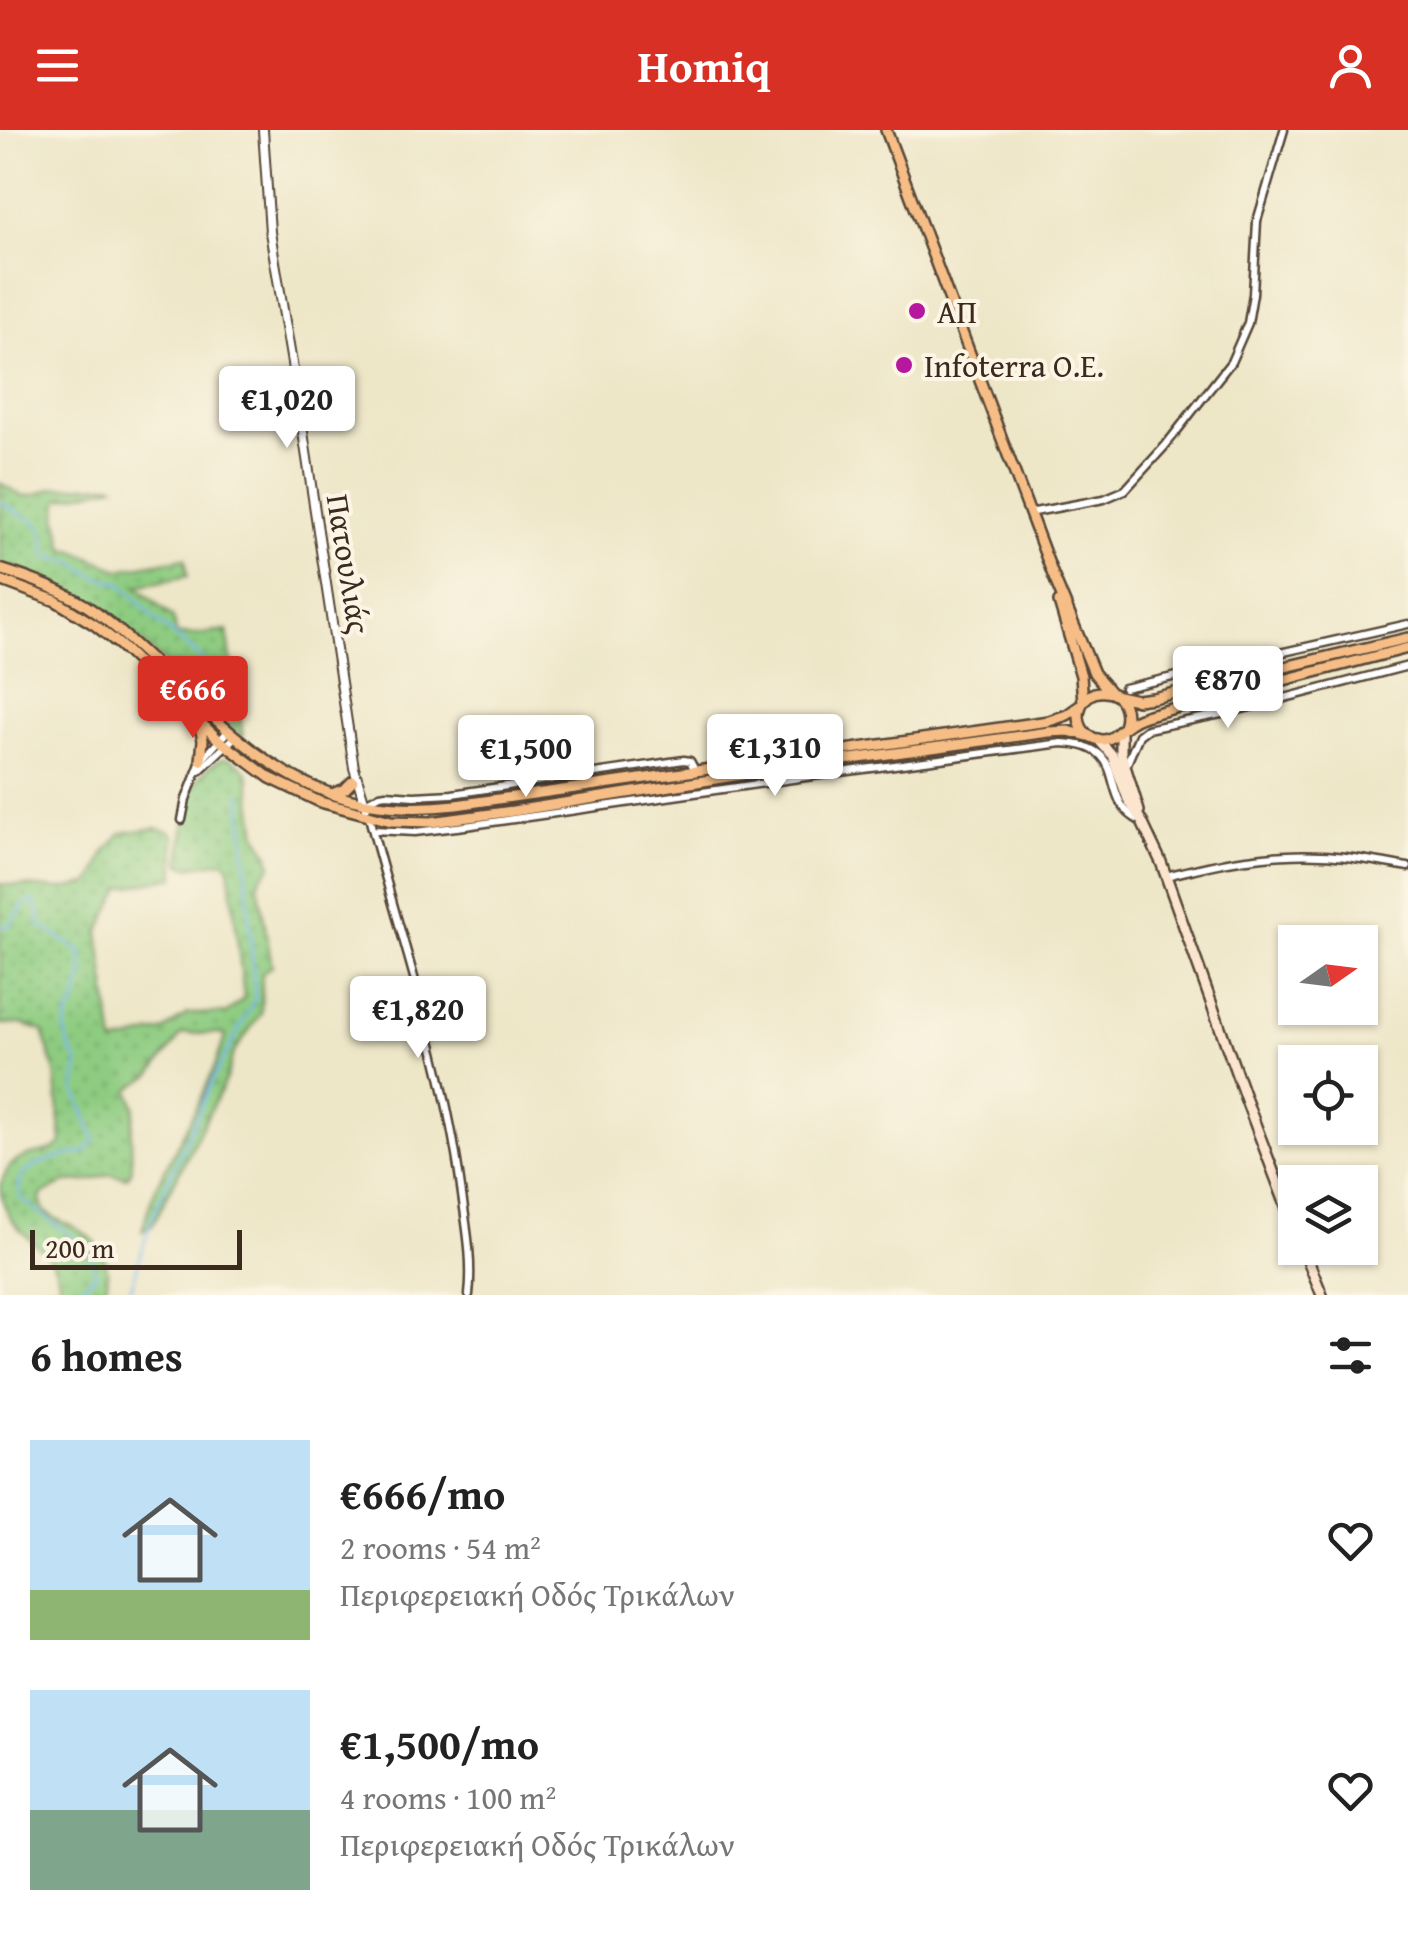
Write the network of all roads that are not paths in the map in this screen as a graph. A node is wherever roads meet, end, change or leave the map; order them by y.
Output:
1 (263, 130) edge
2 (886, 130) edge
3 (1284, 130) edge
4 (1029, 513) junction
5 (0, 569) edge
6 (1053, 575) junction
7 (0, 580) edge
8 (1408, 624) edge
9 (1408, 638) edge
10 (1408, 648) edge
11 (1408, 666) edge
12 (1117, 692) junction
13 (1082, 704) junction
14 (198, 720) junction
15 (1123, 729) junction
16 (232, 734) junction
17 (1095, 738) junction
18 (223, 743) junction
19 (922, 749) junction
20 (924, 762) junction
21 (199, 766) junction
22 (840, 766) junction
23 (1125, 767) junction
24 (354, 768) junction
25 (786, 768) junction
26 (809, 770) junction
27 (788, 779) junction
28 (353, 780) junction
29 (722, 783) junction
30 (332, 794) junction
31 (361, 802) junction
32 (364, 815) junction
33 (182, 820) dead end
34 (1142, 822) junction
35 (373, 830) junction
36 (1408, 867) edge
37 (1166, 876) junction
38 (1278, 1184) edge
39 (1310, 1265) edge
40 (469, 1295) edge
41 (1322, 1295) edge

1 - 24 street, Πατουλιάς
2 - 4 main road
3 - 4 street
4 - 6 main road
5 - 16 main road
6 - 12 main road
6 - 13 main road
7 - 14 main road
8 - 12 street
9 - 12 main road
10 - 15 main road
11 - 23 street
12 - 13 main road
12 - 15 main road
13 - 17 main road
13 - 31 main road
14 - 18 main road
14 - 21 main road
15 - 17 main road
15 - 23 main road
16 - 18 street
16 - 30 main road
17 - 19 main road
17 - 34 main road
18 - 21 street
18 - 32 main road
19 - 20 street
19 - 22 main road
20 - 22 street
20 - 34 street
21 - 33 street
22 - 26 main road
23 - 34 main road
24 - 28 street, Πατουλιάς
24 - 31 street, Πατουλιάς
25 - 26 main road
25 - 27 street
25 - 29 main road
26 - 27 street
27 - 29 street
28 - 30 main road
28 - 31 street, Πατουλιάς
29 - 32 main road
29 - 35 street
30 - 31 main road
31 - 32 street
32 - 35 street
34 - 37 main road
35 - 40 street
36 - 37 street
37 - 38 main road
39 - 41 main road

